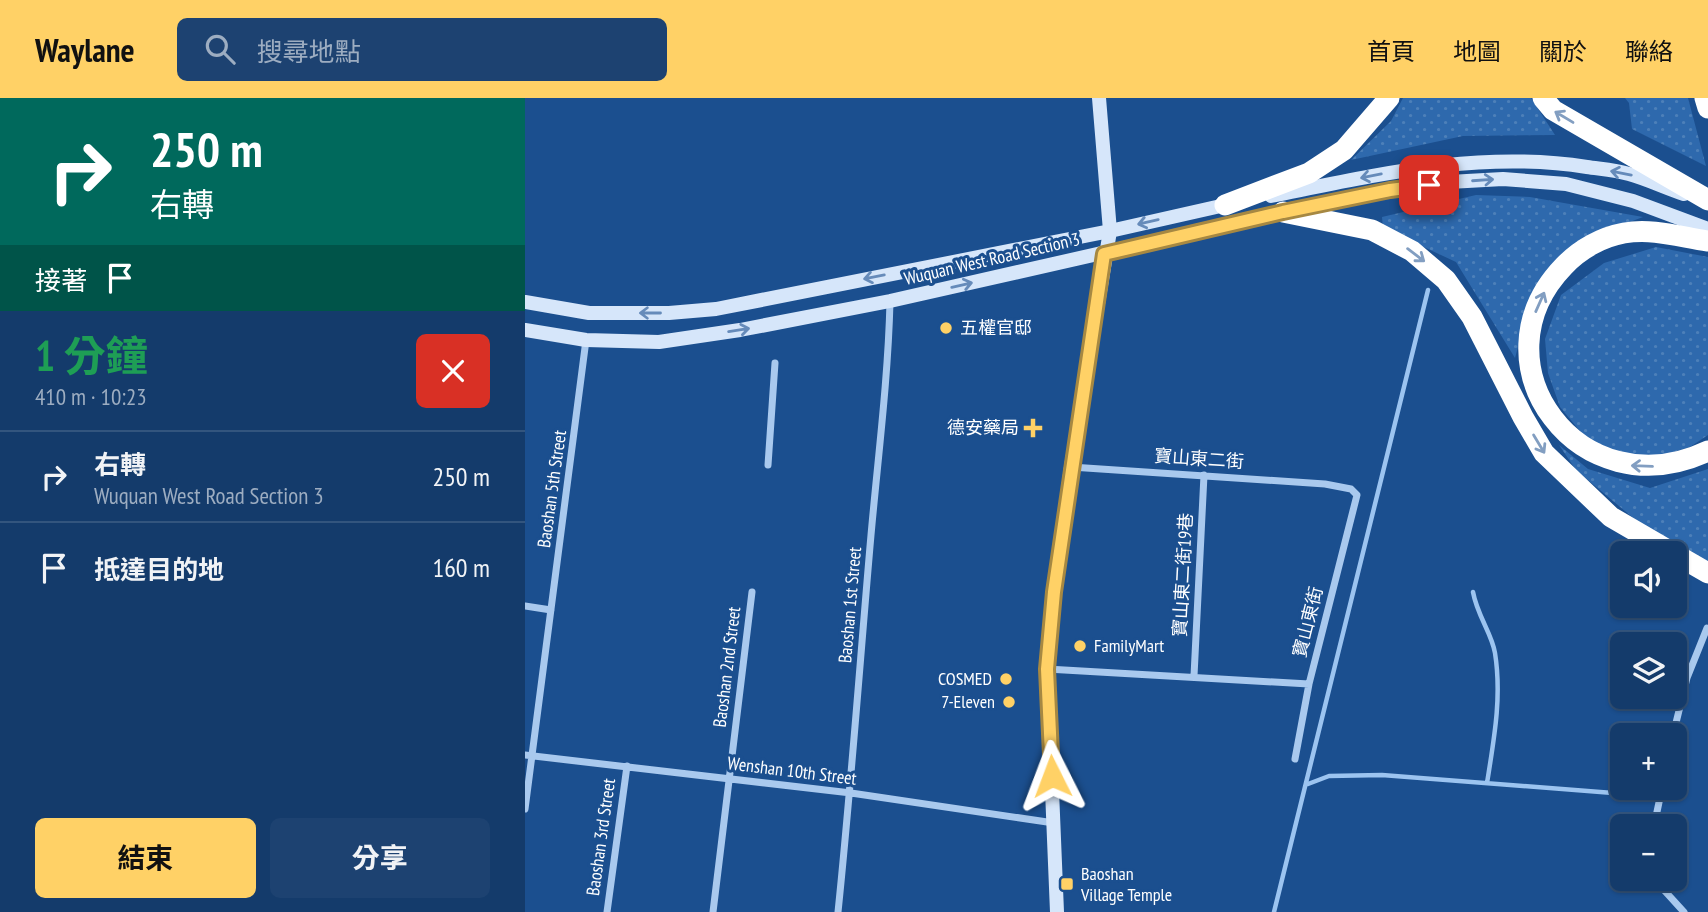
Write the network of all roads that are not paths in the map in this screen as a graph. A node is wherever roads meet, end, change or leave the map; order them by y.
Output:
1 (1099, 98) edge
2 (1389, 98) edge
3 (1543, 98) edge
4 (1705, 98) edge
5 (1708, 108) edge
6 (1708, 202) edge
7 (1225, 205) junction
8 (1283, 212) junction
9 (1708, 229) edge
10 (1109, 231) junction
11 (1708, 241) edge
12 (1104, 254) junction
13 (890, 301) junction
14 (525, 302) edge
15 (525, 330) edge
16 (586, 340) junction
17 (775, 363) dead end
18 (1708, 451) edge
19 (768, 465) dead end
20 (1071, 467) junction
21 (1204, 475) junction
22 (1357, 495) joint
23 (1652, 541) edge
24 (1687, 561) edge
25 (1708, 573) edge
26 (752, 592) dead end
27 (525, 606) edge
28 (551, 610) junction
29 (1707, 628) edge
30 (1047, 669) junction
31 (1194, 676) junction
32 (1309, 684) junction
33 (1676, 723) edge
34 (529, 755) edge
35 (1295, 759) dead end
36 (627, 766) junction
37 (730, 779) junction
38 (851, 793) junction
39 (525, 810) edge
40 (1054, 823) junction
41 (1665, 891) edge
42 (607, 912) edge
43 (713, 912) edge
44 (838, 912) edge
45 (1057, 912) edge
46 (1684, 912) edge

1 - 10 main road
2 - 7 highway
6 -> 3 highway
4 - 5 highway
6 -> 7 main road, Wuquan West Road Section 3
7 -> 10 main road, Wuquan West Road Section 3
8 -> 9 main road, Wuquan West Road Section 3
8 - 12 main road, Wuquan West Road Section 3
8 -> 23 highway
10 - 12 main road
10 -> 14 main road, Wuquan West Road Section 3
18 -> 11 highway
13 -> 12 main road, Wuquan West Road Section 3
12 - 20 main road
16 -> 13 main road, Wuquan West Road Section 3
13 - 38 street, Baoshan 1st Street
15 - 16 main road, Wuquan West Road Section 3
16 - 28 street, Baoshan 5th Street
17 - 19 street
20 - 21 street, 寶山東二街
20 - 30 main road
21 - 22 street, 寶山東二街
21 - 31 street, 寶山東二街19巷
22 - 32 street, 寶山東街
24 - 25 highway
26 - 37 street, Baoshan 2nd Street
27 - 28 street
28 - 34 street, Baoshan 5th Street
29 - 33 street
30 - 31 street
30 - 40 main road
31 - 32 street
32 - 35 street, 寶山東街
34 - 36 street, Wenshan 10th Street
34 - 39 street, Baoshan 5th Street
36 - 37 street, Wenshan 10th Street
36 - 42 street, Baoshan 3rd Street
37 - 38 street, Wenshan 10th Street
37 - 43 street, Baoshan 2nd Street
38 - 40 street, Wenshan 10th Street
38 - 44 street, Baoshan 1st Street
40 - 45 main road
41 - 46 street

